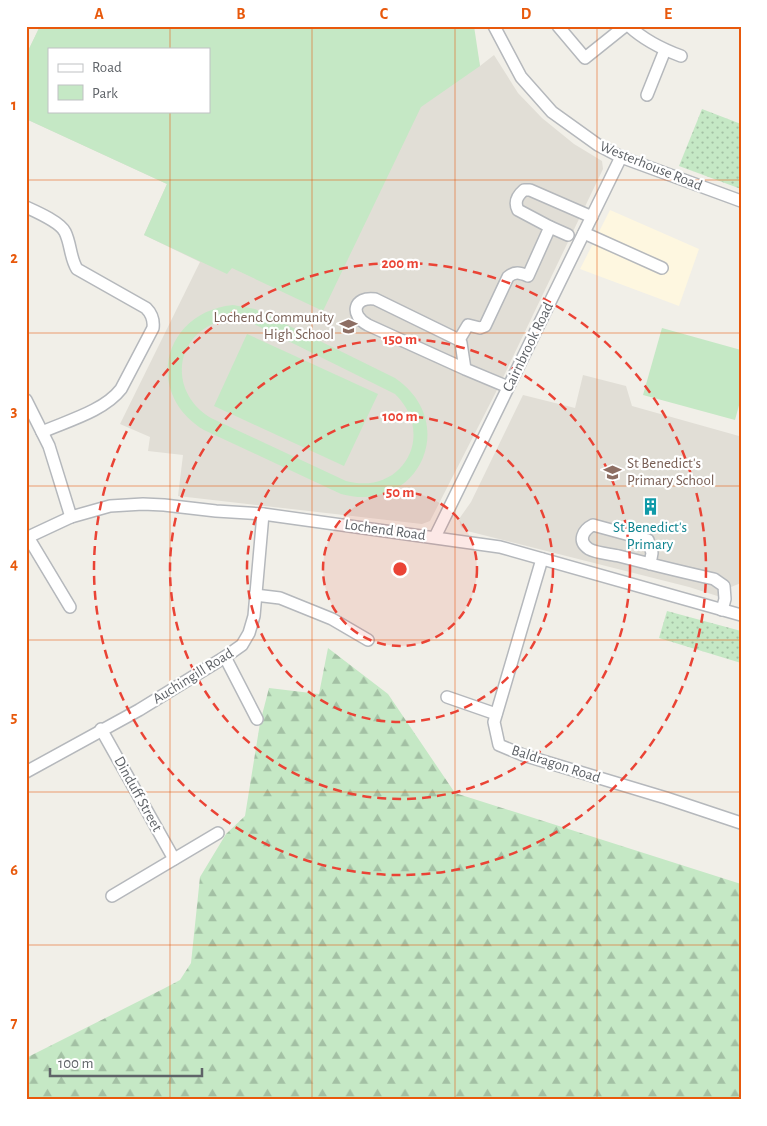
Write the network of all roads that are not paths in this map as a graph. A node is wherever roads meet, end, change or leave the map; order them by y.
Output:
1 (558, 26) edge
2 (627, 26) edge
3 (494, 27) edge
4 (664, 50) junction
5 (681, 56) dead end
6 (647, 94) dead end
7 (621, 156) junction
8 (741, 201) edge
9 (26, 207) edge
10 (592, 217) junction
11 (550, 228) junction
12 (584, 233) junction
13 (568, 234) dead end
14 (662, 268) dead end
15 (459, 340) junction
16 (466, 369) junction
17 (508, 387) junction
18 (26, 400) edge
19 (42, 432) junction
20 (263, 514) junction
21 (71, 517) junction
22 (27, 537) edge
23 (435, 537) junction
24 (542, 559) junction
25 (650, 564) junction
26 (255, 595) junction
27 (70, 607) dead end
28 (722, 610) junction
29 (741, 615) edge
30 (368, 640) dead end
31 (229, 655) junction
32 (447, 697) dead end
33 (496, 714) junction
34 (257, 719) dead end
35 (101, 729) junction
36 (26, 772) edge
37 (741, 823) edge
38 (218, 833) dead end
39 (174, 859) junction
40 (112, 896) dead end

1 - 2 street
2 - 4 street
3 - 7 street, Westerhouse Road
4 - 5 street
4 - 6 street
7 - 8 street, Westerhouse Road
7 - 10 street, Cairnbrook Road
9 - 19 street
10 - 11 street
10 - 12 street, Cairnbrook Road
11 - 13 street
11 - 15 street
12 - 14 street
12 - 17 street, Cairnbrook Road
15 - 16 street
15 - 16 street
16 - 17 street
17 - 23 street, Cairnbrook Road
18 - 19 street
19 - 21 street
20 - 21 street, Lochend Road
20 - 23 street, Lochend Road
20 - 26 street, Auchingill Road
21 - 22 street, Lochend Road
22 - 27 street
23 - 24 street, Lochend Road
24 - 28 street, Lochend Road
24 - 33 street, Baldragon Road
25 - 25 street
25 - 28 street
26 - 30 street
26 - 31 street, Auchingill Road
28 - 29 street, Lochend Road
31 - 34 street
31 - 35 street, Auchingill Road
32 - 33 street
33 - 37 street, Baldragon Road
35 - 36 street, Auchingill Road
35 - 39 street, Dinduff Street
38 - 39 street
39 - 40 street

